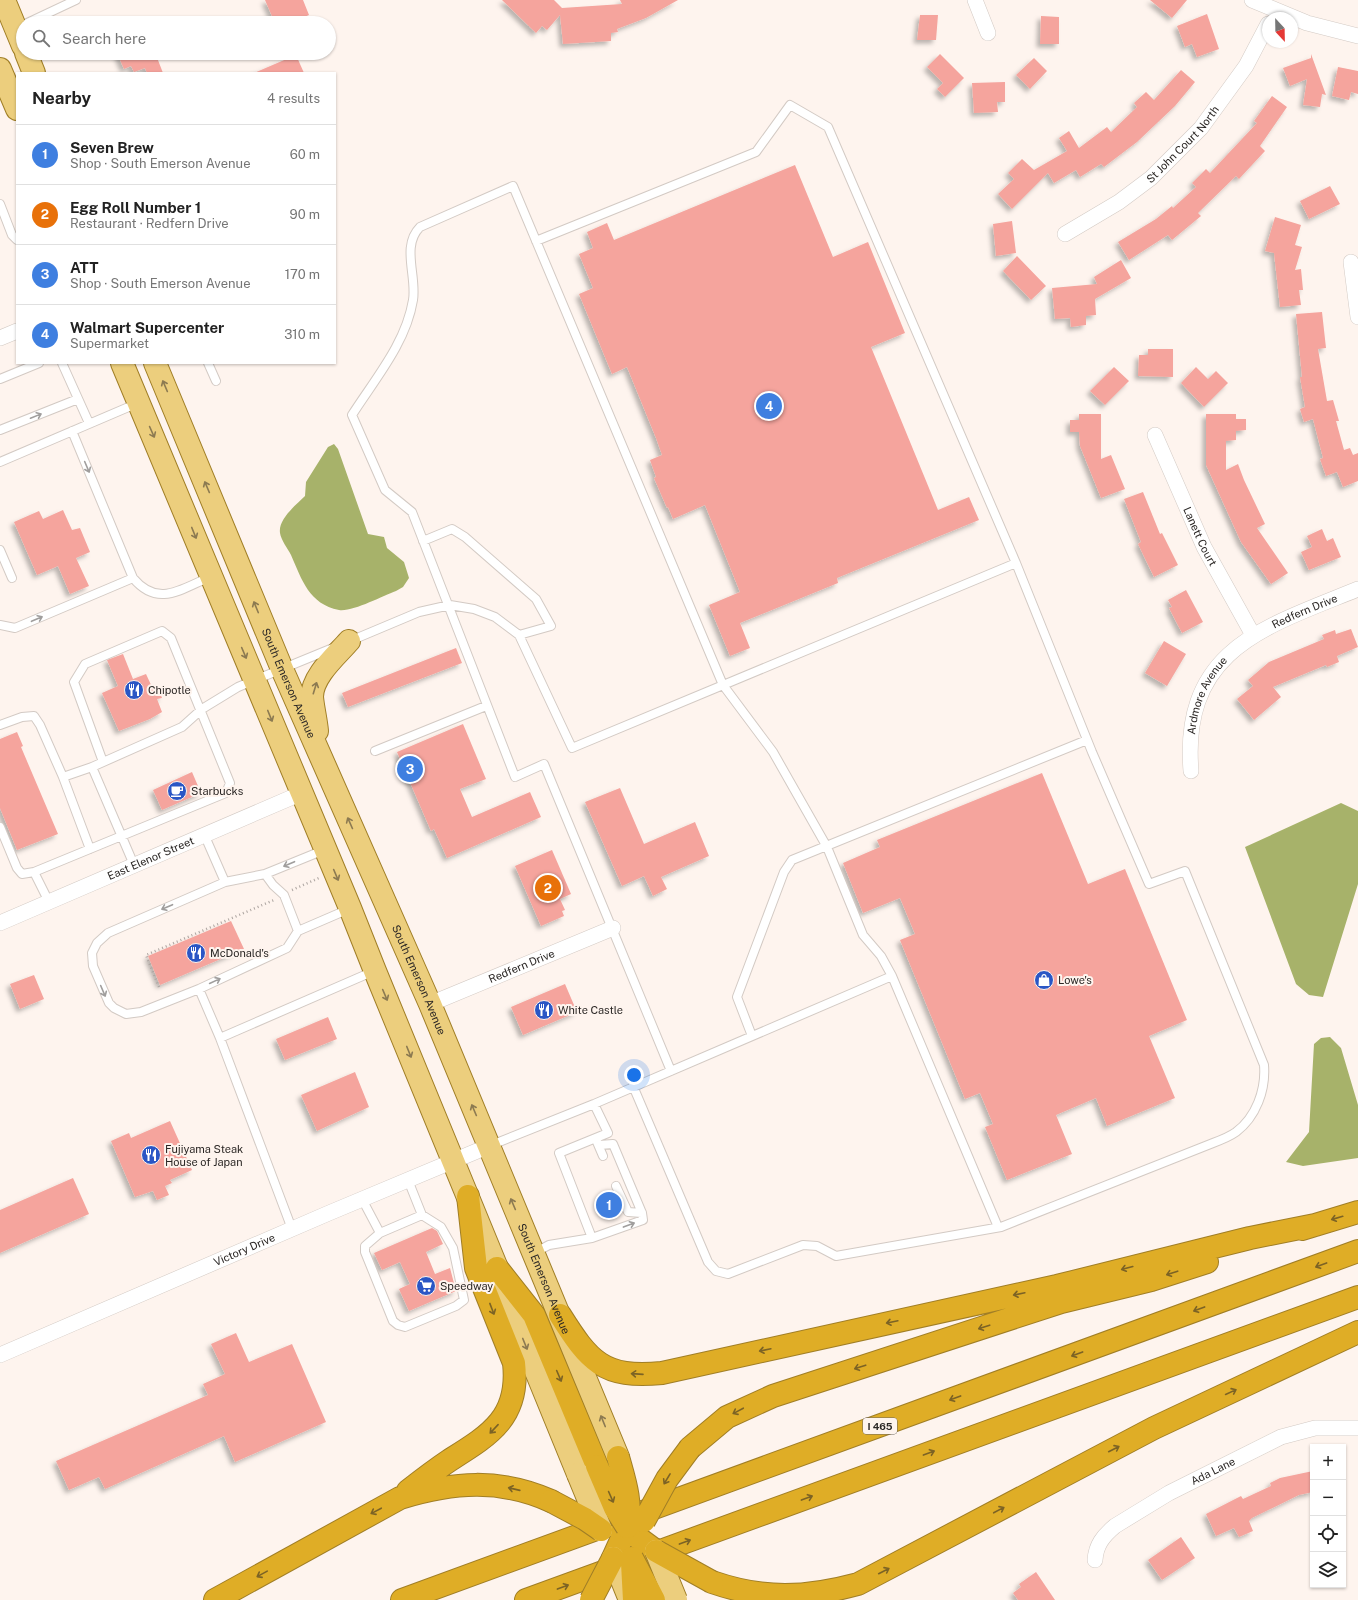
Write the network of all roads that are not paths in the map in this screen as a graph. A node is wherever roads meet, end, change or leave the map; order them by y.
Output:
1 (4, 0) edge
2 (55, 0) edge
3 (76, 0) edge
4 (975, 0) edge
5 (1252, 0) edge
6 (58, 8) junction
7 (1275, 9) edge
8 (45, 16) edge
9 (16, 21) edge
10 (988, 33) dead end
11 (1262, 35) edge
12 (1358, 36) edge
13 (29, 60) edge
14 (0, 69) edge
15 (34, 72) edge
16 (16, 107) edge
17 (0, 204) edge
18 (1065, 234) dead end
19 (16, 239) edge
20 (536, 241) junction
21 (1352, 262) dead end
22 (1358, 317) edge
23 (16, 331) edge
24 (0, 338) edge
25 (37, 364) edge
26 (62, 364) edge
27 (122, 364) edge
28 (155, 364) edge
29 (208, 364) edge
30 (0, 379) edge
31 (216, 381) dead end
32 (78, 399) junction
33 (139, 402) junction
34 (89, 424) junction
35 (0, 430) edge
36 (72, 432) junction
37 (1155, 435) dead end
38 (0, 462) edge
39 (423, 541) junction
40 (0, 550) edge
41 (1016, 563) junction
42 (212, 576) junction
43 (12, 578) dead end
44 (134, 578) junction
45 (1358, 589) edge
46 (447, 606) junction
47 (0, 624) edge
48 (519, 634) junction
49 (1252, 635) junction
50 (349, 641) junction
51 (282, 669) junction
52 (255, 680) junction
53 (723, 686) junction
54 (486, 706) junction
55 (202, 709) junction
56 (0, 725) edge
57 (1088, 740) junction
58 (375, 751) dead end
59 (320, 754) junction
60 (103, 762) junction
61 (92, 767) junction
62 (1192, 771) dead end
63 (63, 777) junction
64 (302, 793) junction
65 (0, 826) edge
66 (204, 834) junction
67 (121, 837) junction
68 (827, 847) junction
69 (90, 849) junction
70 (325, 850) junction
71 (134, 865) junction
72 (34, 872) junction
73 (265, 874) junction
74 (225, 882) junction
75 (49, 902) junction
76 (350, 908) junction
77 (0, 923) edge
78 (613, 928) junction
79 (298, 931) junction
80 (375, 971) junction
81 (892, 976) junction
82 (198, 989) junction
83 (430, 1004) junction
84 (752, 1036) junction
85 (220, 1038) junction
86 (671, 1071) junction
87 (633, 1086) junction
88 (594, 1104) junction
89 (597, 1142) junction
90 (489, 1146) junction
91 (603, 1156) dead end
92 (453, 1161) junction
93 (408, 1180) junction
94 (616, 1186) dead end
95 (468, 1196) junction
96 (362, 1199) junction
97 (642, 1212) junction
98 (1358, 1212) edge
99 (422, 1215) junction
100 (1315, 1225) junction
101 (998, 1227) junction
102 (292, 1229) junction
103 (380, 1233) junction
104 (592, 1238) junction
105 (453, 1248) junction
106 (1358, 1252) edge
107 (534, 1253) junction
108 (475, 1259) junction
109 (497, 1268) junction
110 (1358, 1297) edge
111 (560, 1315) junction
112 (1358, 1332) edge
113 (0, 1356) edge
114 (1358, 1428) edge
115 (587, 1470) junction
116 (400, 1498) junction
117 (601, 1530) junction
118 (629, 1541) junction
119 (656, 1551) junction
120 (1095, 1560) dead end
121 (858, 1584) junction
122 (215, 1600) edge
123 (402, 1600) edge
124 (526, 1600) edge
125 (591, 1600) edge
126 (630, 1600) edge
127 (634, 1600) edge
128 (654, 1600) edge
129 (676, 1600) edge
130 (832, 1600) edge

1 - 9 main road
2 - 6 lane
3 - 6 lane
4 - 10 street
5 - 7 street
6 - 8 lane
7 - 12 street
11 - 18 street, St John Court North
13 - 15 main road
14 - 16 main road
17 - 19 lane
20 - 39 lane
20 - 41 lane
20 - 53 lane
21 - 22 street
23 - 24 street
25 - 30 lane
26 - 32 lane
27 - 33 main road
51 -> 28 main road, South Emerson Avenue
29 - 31 lane
32 - 34 lane
35 -> 32 lane
33 - 34 lane
33 -> 42 main road
34 - 36 lane
36 - 38 lane
36 -> 44 lane
37 - 49 street, Lanett Court
39 - 46 lane
39 - 48 lane
40 - 43 lane
41 - 53 lane
41 - 57 lane
42 - 44 lane
42 -> 52 main road
47 -> 44 lane
45 - 49 street, Redfern Drive
46 - 48 lane
46 - 50 lane
46 - 54 lane
48 - 53 lane
49 - 62 street, Ardmore Avenue
50 - 51 lane
59 -> 50 main road
51 - 52 lane
51 - 59 main road, South Emerson Avenue
52 - 55 lane
52 -> 64 main road
53 - 68 lane
54 - 58 lane
54 - 78 lane
55 - 60 lane
55 - 60 lane
55 - 67 lane
56 - 63 lane
57 - 68 lane
57 - 101 lane
83 -> 59 main road, South Emerson Avenue
60 - 61 lane
61 - 63 lane
61 - 67 lane
63 - 69 lane
64 - 66 street, East Elenor Street
64 - 70 main road
65 - 72 lane
66 - 71 street, East Elenor Street
66 - 74 lane
67 - 69 lane
67 - 71 lane
68 - 81 lane
68 - 84 lane
69 - 72 lane
70 -> 73 lane
70 -> 76 main road
71 - 75 street, East Elenor Street
72 - 75 lane
73 - 74 lane
73 - 79 lane
74 -> 82 lane
75 - 77 street, East Elenor Street
76 - 79 lane
76 - 80 main road
78 - 83 street, Redfern Drive
78 - 86 lane
82 -> 79 lane
80 - 85 lane
80 -> 92 main road
81 - 84 lane
81 - 101 lane
82 - 85 lane
90 -> 83 main road, South Emerson Avenue
84 - 86 lane
85 - 102 lane
86 - 87 lane
87 - 88 lane
87 - 101 lane
88 - 89 lane
88 - 90 lane
89 - 91 lane
89 - 97 lane
89 - 104 lane
90 - 92 street, Victory Drive
107 -> 90 main road, South Emerson Avenue
92 - 93 street, Victory Drive
92 - 95 main road
93 - 96 street, Victory Drive
93 - 99 lane
94 - 97 lane
95 - 108 highway
95 - 109 main road
96 - 102 street, Victory Drive
96 - 103 lane
104 -> 97 lane
98 -> 100 highway
99 - 103 lane
99 - 105 lane
100 -> 111 highway
100 -> 118 highway, bridge
102 - 113 street, Victory Drive
103 - 105 lane
104 - 107 lane
105 - 108 lane
106 -> 123 highway, I 465
107 - 111 main road, South Emerson Avenue
108 - 109 lane
108 -> 116 highway
109 -> 115 highway
124 -> 110 highway
118 -> 111 main road, South Emerson Avenue, bridge
121 -> 112 highway
114 - 120 street, Ada Lane
115 - 117 main road, South Emerson Avenue, bridge
115 -> 118 highway, bridge
117 -> 116 highway, bridge
116 -> 122 highway
117 - 118 main road, South Emerson Avenue
118 - 119 main road, South Emerson Avenue
118 - 125 highway, bridge
118 - 126 main road, South Emerson Avenue, bridge
118 - 127 highway, bridge
118 - 128 highway, bridge
119 - 121 highway, bridge
119 - 129 main road, South Emerson Avenue, bridge
121 - 130 highway

